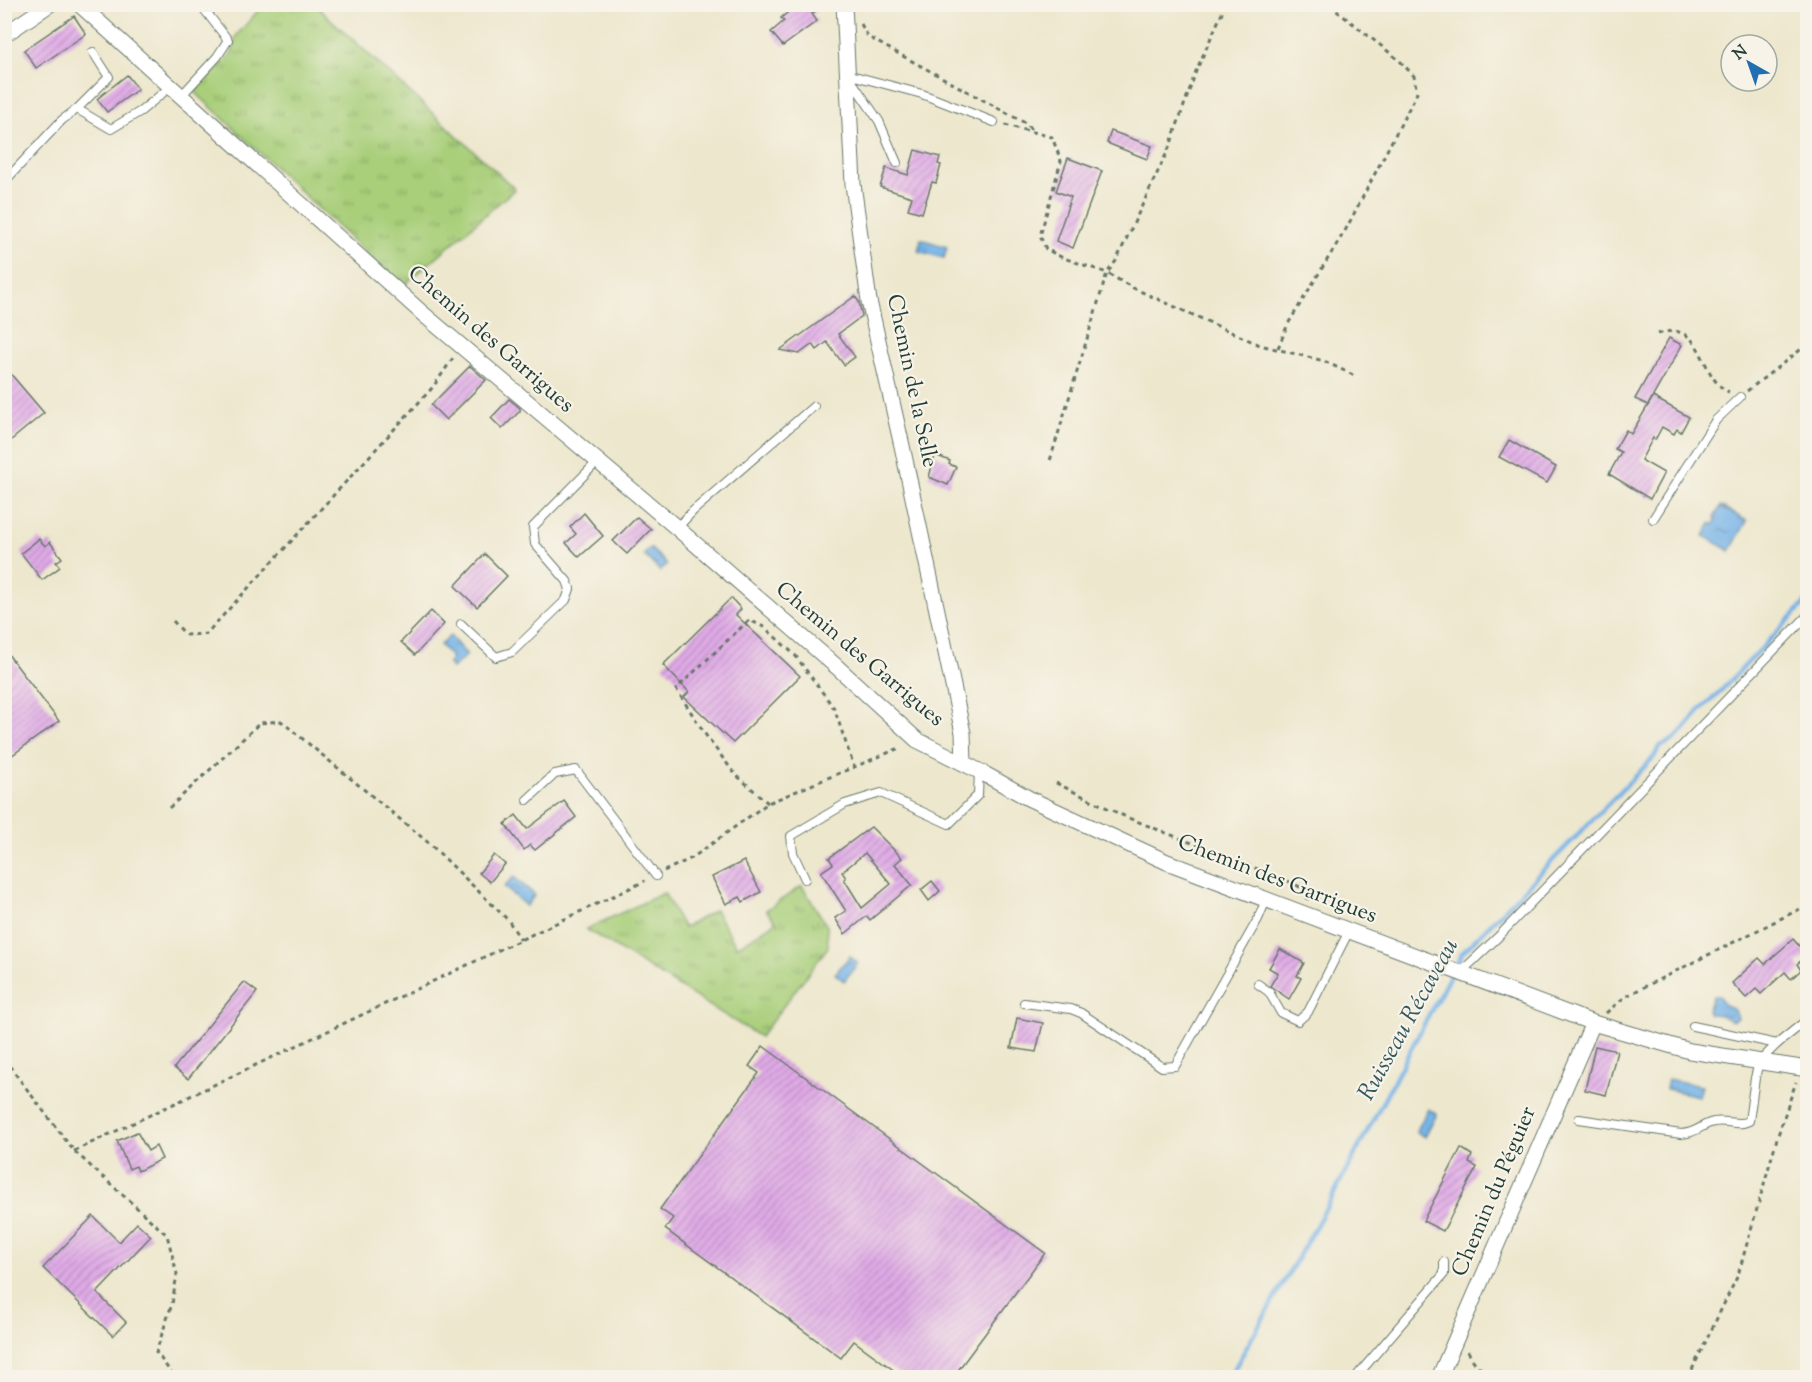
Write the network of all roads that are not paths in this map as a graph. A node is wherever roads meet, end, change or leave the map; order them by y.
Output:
1 (50, 4) edge
2 (79, 4) edge
3 (200, 4) edge
4 (844, 4) edge
5 (4, 35) edge
6 (93, 52) dead end
7 (847, 74) junction
8 (175, 91) junction
9 (77, 109) junction
10 (994, 122) road end
11 (897, 163) dead end
12 (4, 182) edge
13 (1740, 397) road end
14 (814, 406) dead end
15 (597, 462) junction
16 (1653, 519) dead end
17 (677, 528) junction
18 (1808, 615) edge
19 (461, 624) dead end
20 (964, 763) junction
21 (980, 771) junction
22 (527, 800) dead end
23 (656, 876) road end
24 (805, 879) dead end
25 (1266, 900) junction
26 (1348, 931) junction
27 (1460, 973) junction
28 (1258, 984) dead end
29 (1024, 1003) dead end
30 (1808, 1019) edge
31 (1596, 1025) junction
32 (1693, 1026) dead end
33 (1777, 1044) junction
34 (1759, 1062) junction
35 (1804, 1069) edge
36 (1579, 1119) dead end
37 (1444, 1262) dead end
38 (1355, 1377) edge
39 (1439, 1377) edge

1 - 5 street
2 - 8 street, Chemin des Garrigues
3 - 8 lane
4 - 7 street, Chemin de la Selle
6 - 9 lane
7 - 10 lane
7 - 11 lane
7 - 20 street, Chemin de la Selle
8 - 9 lane
8 - 15 street, Chemin des Garrigues
9 - 12 lane
13 - 16 lane
14 - 17 lane
15 - 17 street, Chemin des Garrigues
15 - 19 lane
17 - 20 street, Chemin des Garrigues
18 - 27 lane
20 - 21 street, Chemin des Garrigues
21 - 24 lane
21 - 25 street, Chemin des Garrigues
22 - 23 lane
25 - 26 street, Chemin des Garrigues
25 - 29 lane
26 - 27 street, Chemin des Garrigues
26 - 28 lane
27 - 31 street, Chemin des Garrigues
30 - 33 lane
31 - 34 street, Chemin des Garrigues
31 - 39 street, Chemin du Péguier
32 - 33 lane
33 - 34 lane
34 - 35 street, Chemin des Garrigues
34 - 36 lane
37 - 38 lane

